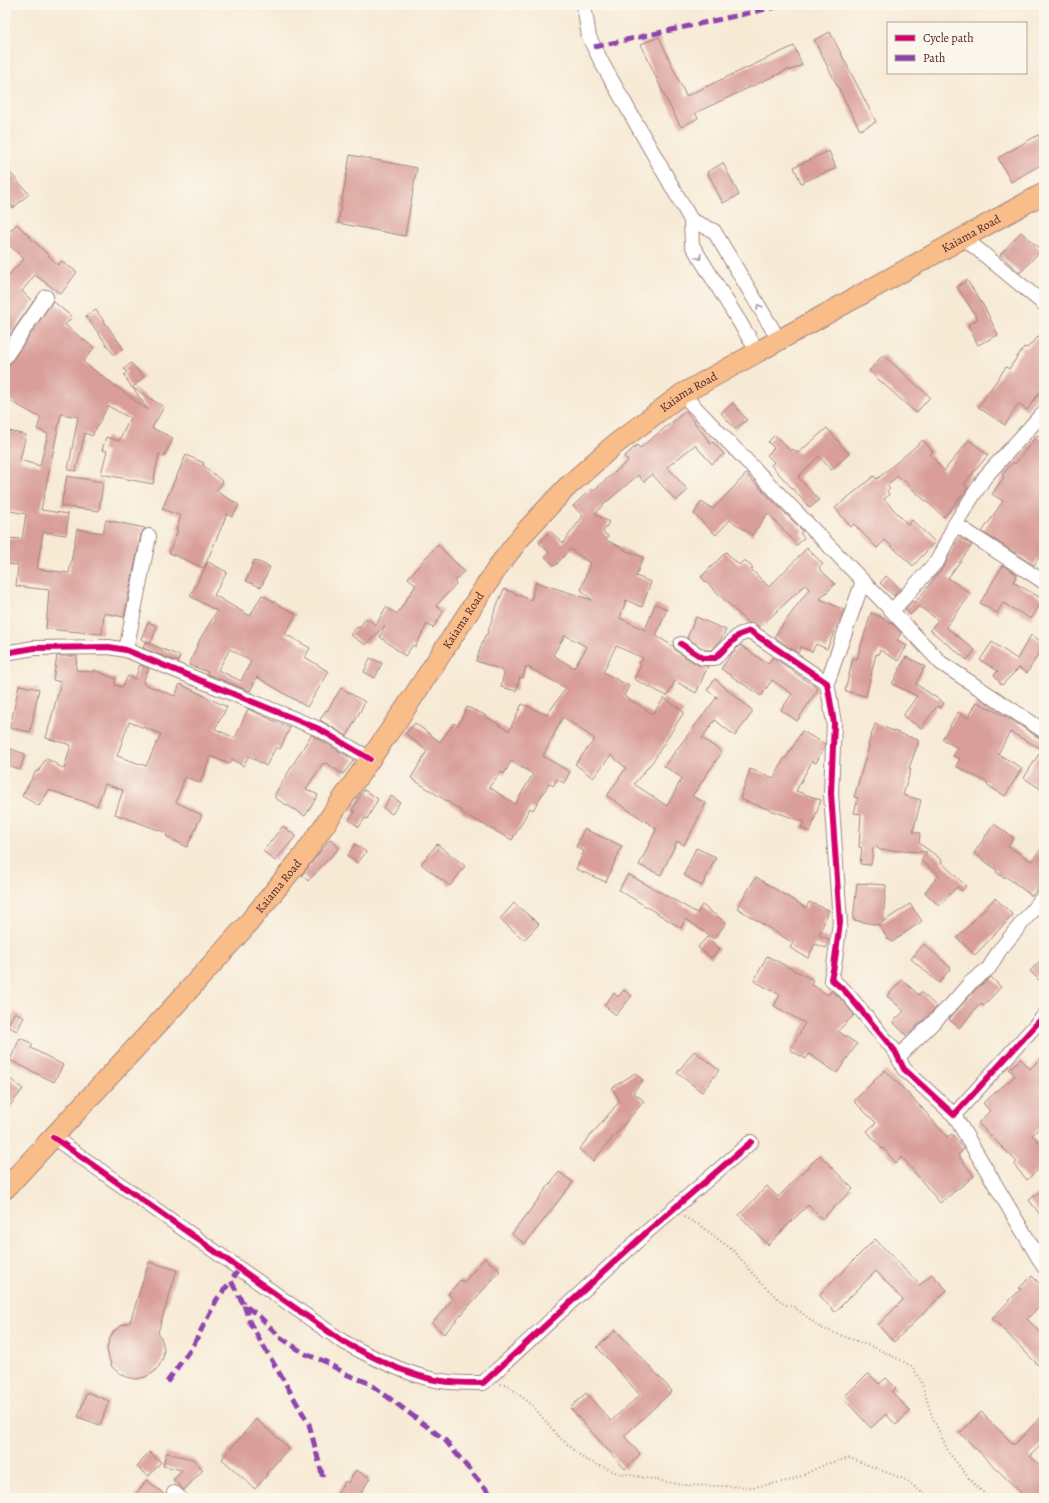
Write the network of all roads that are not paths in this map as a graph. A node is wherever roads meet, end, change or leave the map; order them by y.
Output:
1 (584, 5) edge
2 (1044, 193) edge
3 (691, 220) junction
4 (964, 238) junction
5 (46, 297) dead end
6 (1044, 304) edge
7 (779, 340) junction
8 (758, 352) junction
9 (5, 357) edge
10 (682, 394) junction
11 (1044, 412) edge
12 (956, 524) junction
13 (149, 536) dead end
14 (863, 581) junction
15 (1044, 582) edge
16 (892, 611) junction
17 (681, 644) dead end
18 (126, 650) junction
19 (5, 653) edge
20 (827, 683) junction
21 (1044, 732) edge
22 (370, 759) junction
23 (1044, 896) edge
24 (1044, 1016) edge
25 (898, 1057) junction
26 (954, 1116) junction
27 (53, 1137) junction
28 (751, 1142) dead end
29 (5, 1189) edge
30 (1039, 1248) edge
31 (1044, 1266) edge

1 - 3 street
2 - 4 highway, Kaiama Road
7 -> 3 street
3 -> 8 street
4 - 6 street
4 - 7 highway, Kaiama Road
5 - 9 street
7 - 8 highway, Kaiama Road
8 - 10 highway, Kaiama Road
10 - 14 street
10 - 22 highway, Kaiama Road
11 - 12 street
12 - 15 street
12 - 16 street
13 - 18 street
14 - 16 street
14 - 20 street
16 - 21 street
17 - 20 street
18 - 19 street
18 - 22 street
20 - 25 street
22 - 27 highway, Kaiama Road
23 - 25 street
24 - 26 street
25 - 26 street
26 - 30 street
27 - 28 street
27 - 29 highway, Kaiama Road
30 - 31 street

